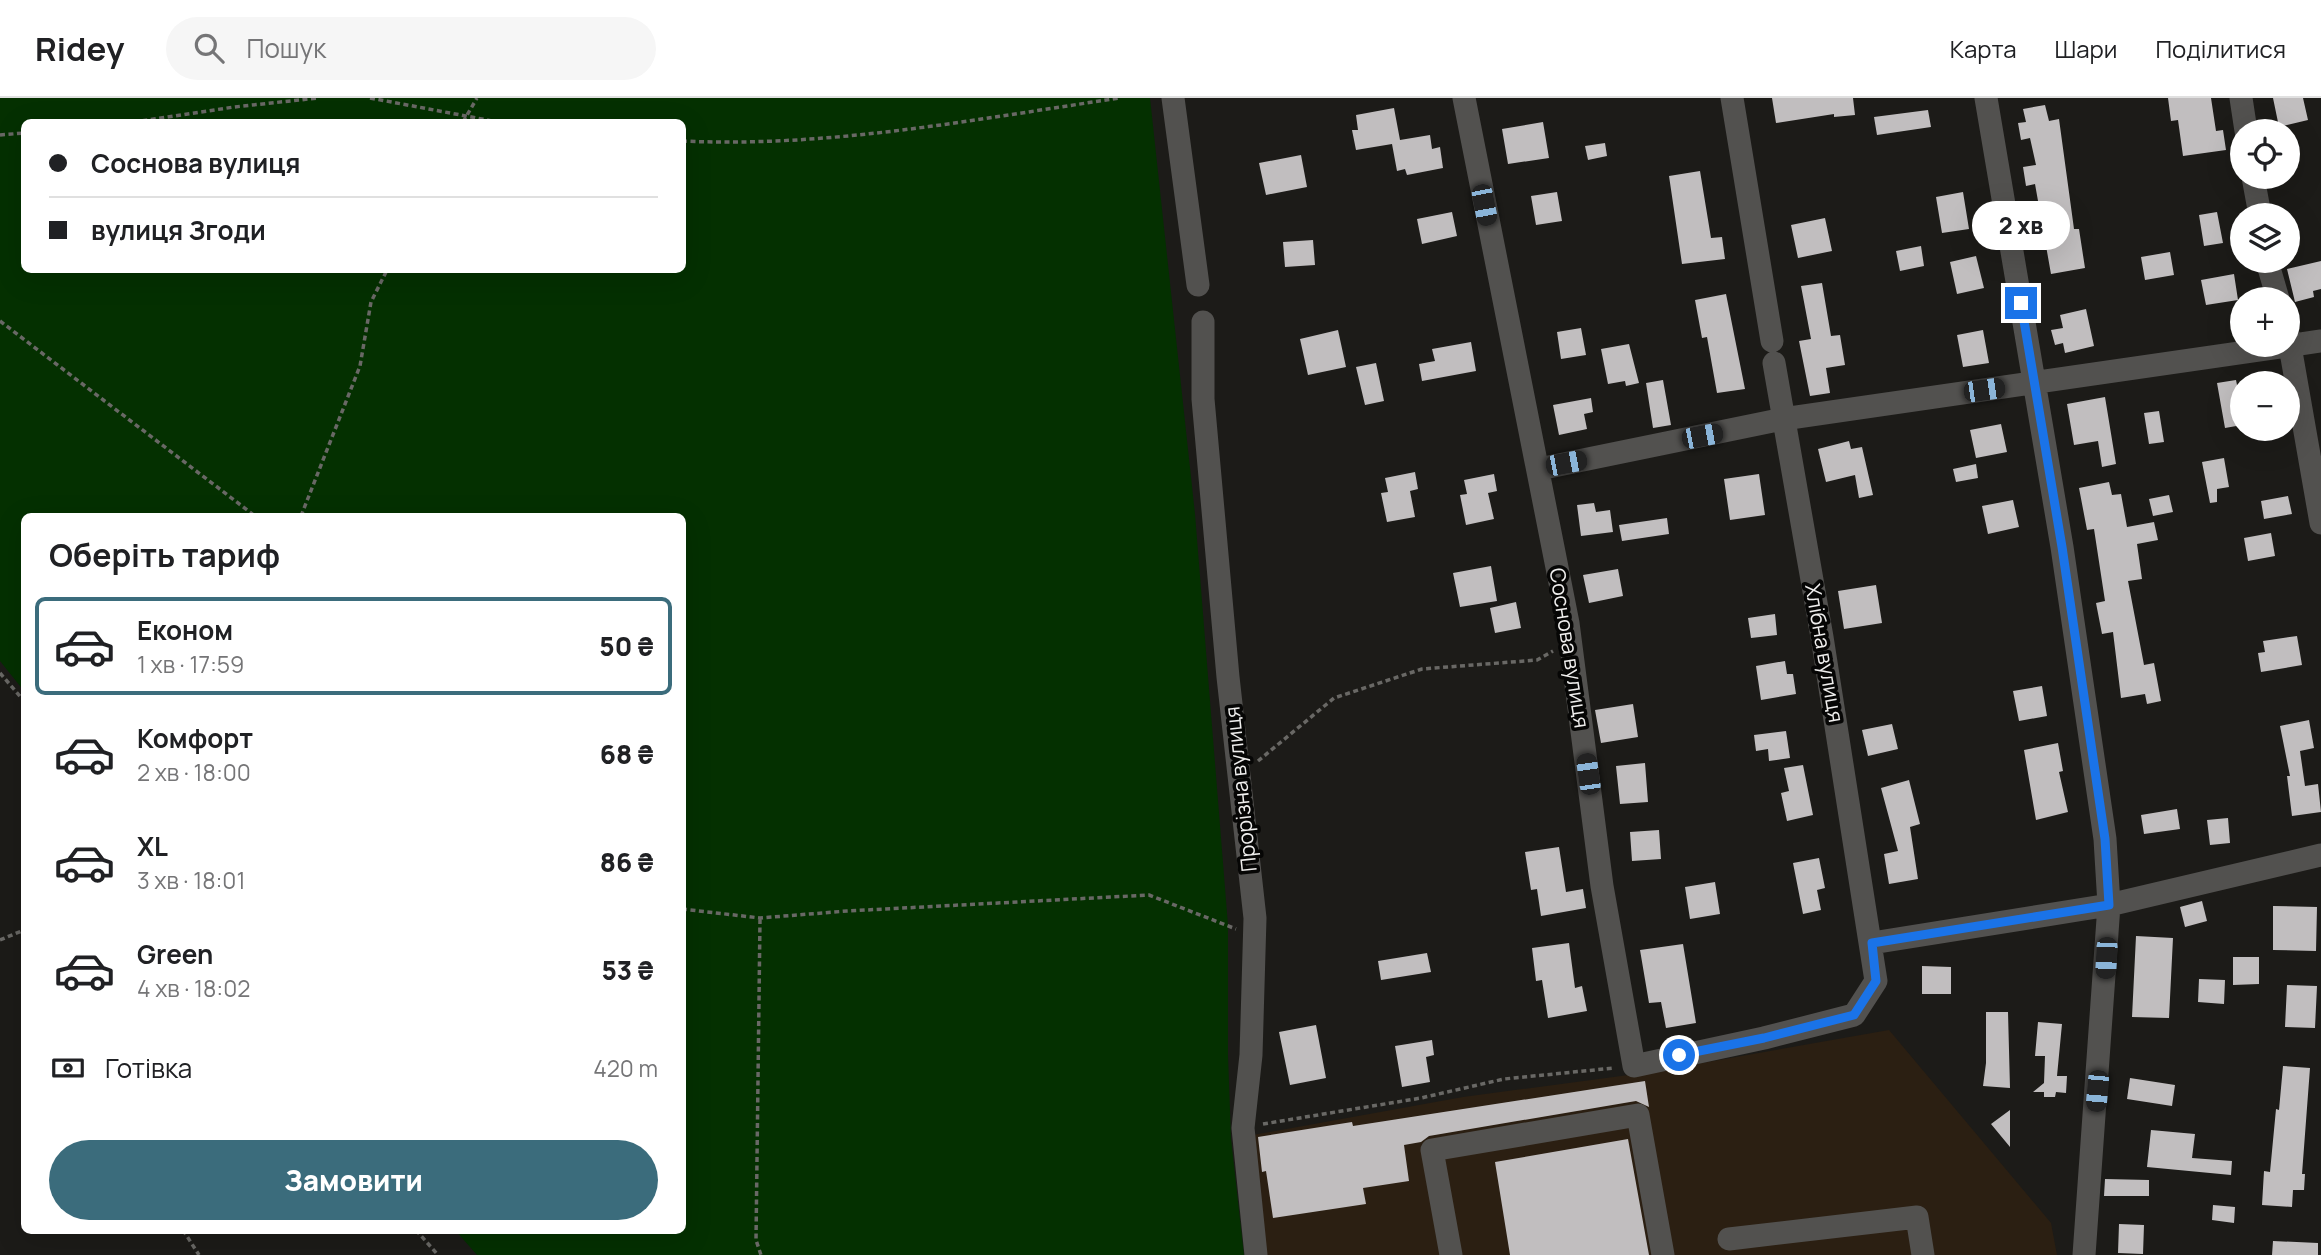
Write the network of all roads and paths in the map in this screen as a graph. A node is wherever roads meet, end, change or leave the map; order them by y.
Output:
1 (318, 98) edge
2 (370, 98) edge
3 (477, 98) edge
4 (1120, 98) edge
5 (1173, 98) edge
6 (1464, 98) edge
7 (1732, 98) edge
8 (1986, 98) edge
9 (2241, 98) edge
10 (466, 117) junction
11 (154, 119) edge
12 (479, 119) edge
13 (2244, 119) edge
14 (21, 133) edge
15 (0, 135) edge
16 (686, 141) edge
17 (386, 273) edge
18 (1198, 285) dead end
19 (0, 321) edge
20 (1203, 322) dead end
21 (2300, 338) edge
22 (2321, 341) edge
23 (2230, 348) edge
24 (2293, 357) edge
25 (2035, 383) junction
26 (1783, 419) junction
27 (1539, 468) junction
28 (251, 513) edge
29 (302, 513) edge
30 (2321, 523) edge
31 (1570, 642) junction
32 (0, 673) edge
33 (21, 698) edge
34 (1239, 776) junction
35 (2321, 855) edge
36 (2109, 905) junction
37 (686, 909) edge
38 (760, 918) junction
39 (21, 931) edge
40 (1255, 937) junction
41 (0, 940) edge
42 (1872, 943) junction
43 (1633, 1066) junction
44 (1243, 1128) junction
45 (186, 1234) edge
46 (420, 1234) edge
47 (1729, 1239) dead end
48 (199, 1255) edge
49 (438, 1255) edge
50 (761, 1255) edge
51 (1256, 1255) edge
52 (1451, 1255) edge
53 (1663, 1255) edge
54 (1923, 1255) edge
55 (2084, 1255) edge

1 - 11 path
2 - 10 path
3 - 10 path
4 - 16 path
5 - 18 street
6 - 27 street, Соснова вулиця
7 - 26 street, Хлібна вулиця
8 - 25 street
9 - 13 street
10 - 12 path
14 - 15 path
17 - 29 path
19 - 28 path
20 - 34 street, Прорізна вулиця
21 - 22 street
23 - 25 street
24 - 30 street
25 - 26 street
25 - 36 street
26 - 27 street
26 - 42 street, Хлібна вулиця
27 - 31 street, Соснова вулиця
31 - 34 path
31 - 43 street, Соснова вулиця
32 - 33 path
34 - 40 street, Прорізна вулиця
35 - 36 street
36 - 42 street
36 - 55 street
37 - 38 path
38 - 40 path
38 - 50 path
39 - 41 path
40 - 44 street, Прорізна вулиця
42 - 43 street
43 - 44 path
44 - 51 street, Прорізна вулиця
45 - 48 path
46 - 49 path
47 - 54 street
52 - 53 street

